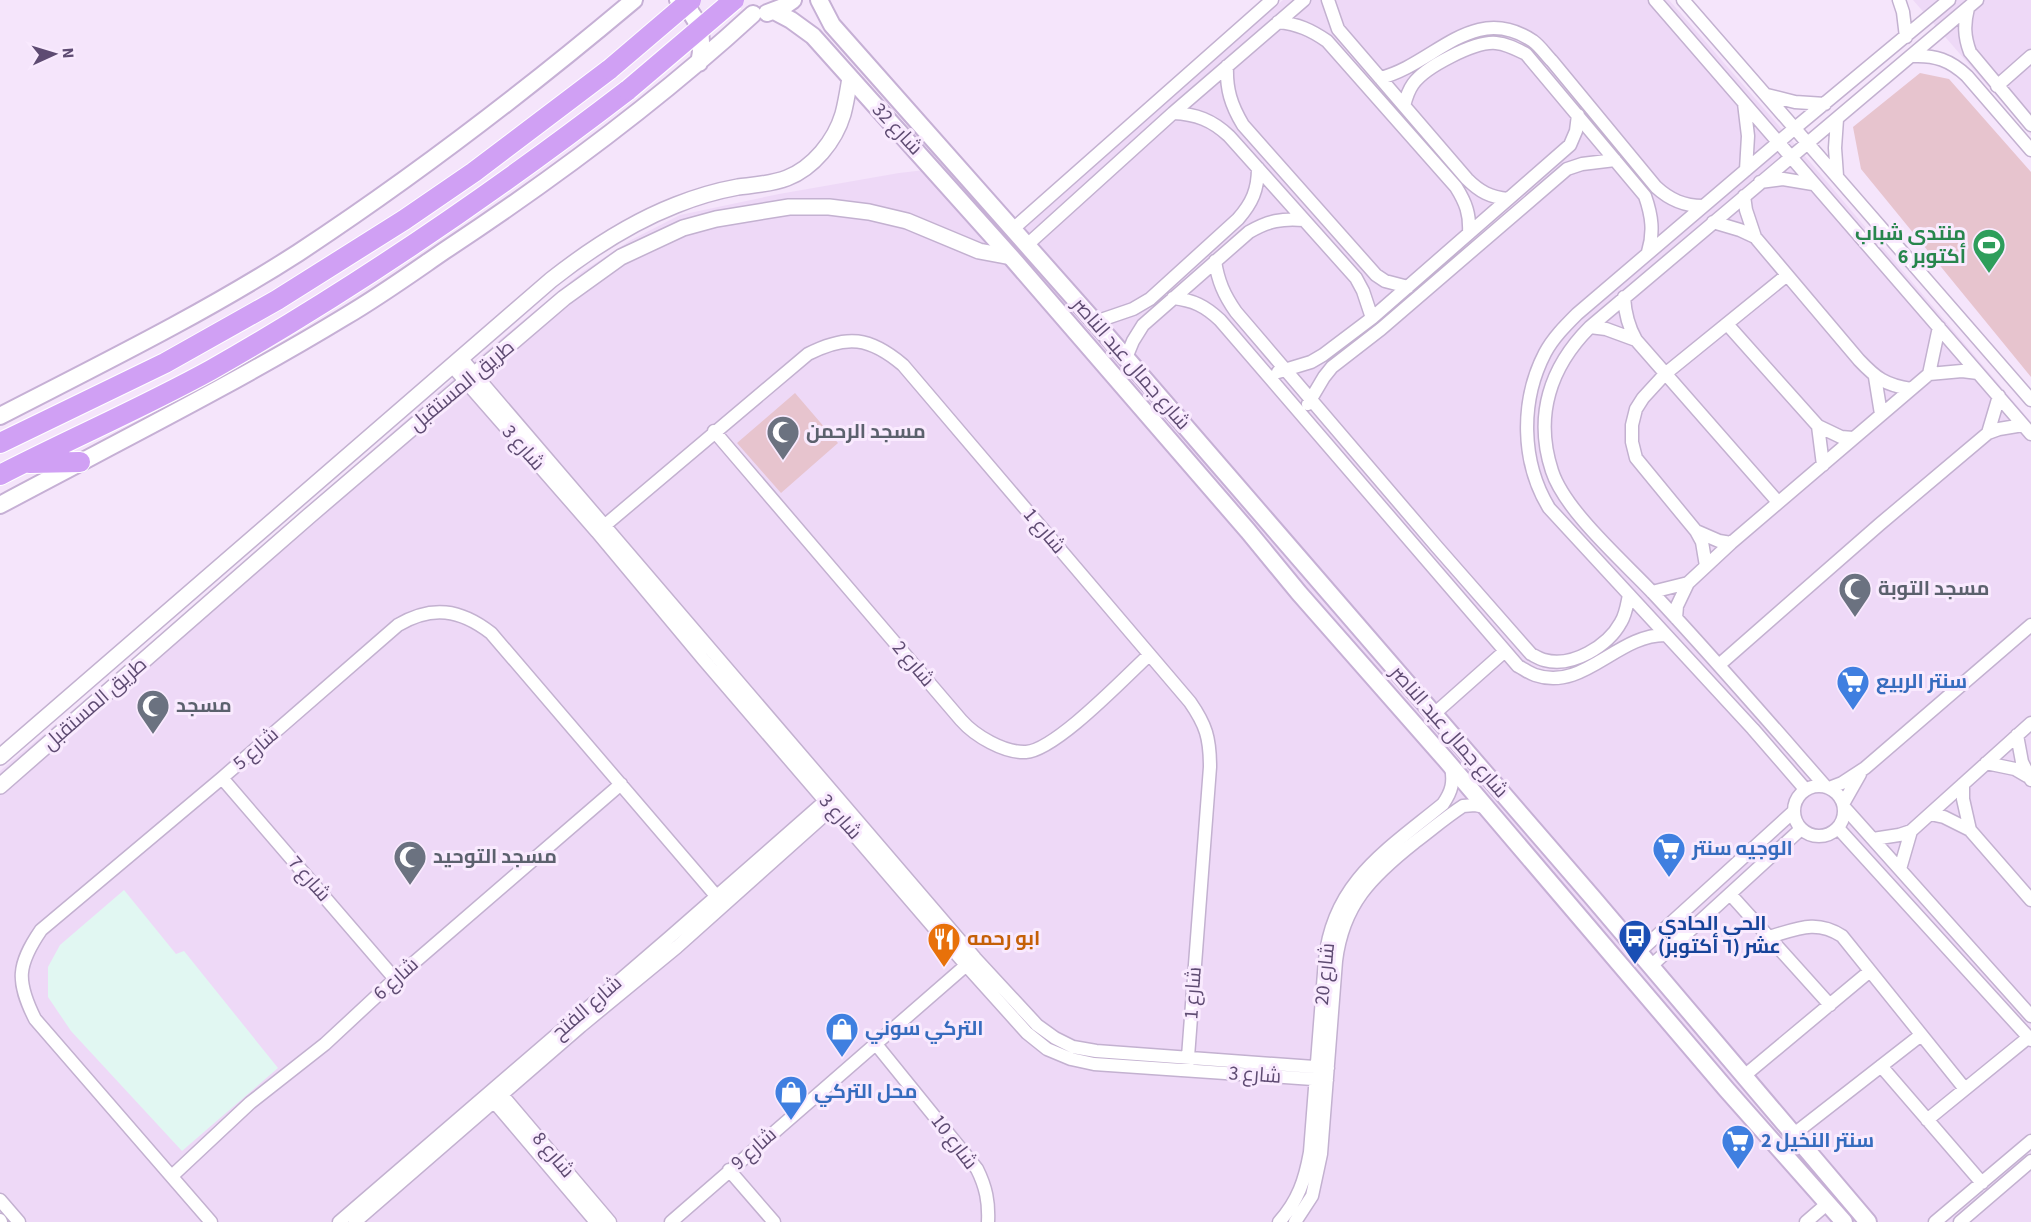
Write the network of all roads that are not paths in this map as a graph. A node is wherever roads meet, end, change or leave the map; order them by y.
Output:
1 (634, 0) edge
2 (678, 0) edge
3 (691, 0) edge
4 (718, 0) edge
5 (734, 0) edge
6 (793, 0) edge
7 (819, 0) edge
8 (1272, 0) edge
9 (1304, 0) edge
10 (1328, 0) edge
11 (1655, 0) edge
12 (1683, 0) edge
13 (1899, 0) edge
14 (1949, 0) edge
15 (1972, 4) edge
16 (774, 11) junction
17 (753, 14) junction
18 (1278, 22) junction
19 (832, 25) junction
20 (1338, 29) junction
21 (813, 36) junction
22 (1906, 37) junction
23 (1327, 41) junction
24 (1913, 56) junction
25 (2031, 56) edge
26 (1423, 58) junction
27 (699, 63) junction
28 (1227, 66) junction
29 (1430, 70) junction
30 (850, 78) junction
31 (1380, 78) junction
32 (1997, 86) junction
33 (1767, 95) junction
34 (1744, 102) junction
35 (1825, 104) junction
36 (1404, 106) junction
37 (1173, 113) junction
38 (1578, 115) junction
39 (1837, 118) junction
40 (1243, 125) junction
41 (2031, 125) edge
42 (1795, 128) junction
43 (1229, 136) junction
44 (1778, 142) junction
45 (1807, 142) junction
46 (2031, 150) edge
47 (1558, 156) junction
48 (1790, 156) junction
49 (1615, 160) junction
50 (1258, 168) junction
51 (1567, 169) junction
52 (1746, 170) junction
53 (1838, 178) junction
54 (1467, 179) junction
55 (1760, 182) junction
56 (1813, 184) junction
57 (1456, 187) junction
58 (1656, 187) junction
59 (1744, 195) junction
60 (1645, 196) junction
61 (1508, 199) junction
62 (1703, 206) junction
63 (1238, 219) junction
64 (1304, 220) junction
65 (1713, 222) junction
66 (1013, 229) junction
67 (1249, 232) junction
68 (1469, 233) junction
69 (1755, 237) junction
70 (1027, 245) junction
71 (1648, 252) junction
72 (1011, 257) junction
73 (1215, 261) junction
74 (1368, 266) junction
75 (1787, 275) junction
76 (1356, 278) junction
77 (1408, 287) junction
78 (1157, 293) junction
79 (1624, 297) junction
80 (1169, 301) junction
81 (1372, 318) junction
82 (1095, 322) junction
83 (1727, 324) junction
84 (1590, 327) junction
85 (1938, 327) junction
86 (1636, 340) junction
87 (1323, 355) junction
88 (1126, 358) junction
89 (456, 362) junction
90 (1332, 367) junction
91 (1285, 369) junction
92 (1978, 373) junction
93 (1665, 374) junction
94 (1929, 374) junction
95 (1268, 376) junction
96 (1875, 377) junction
97 (471, 379) junction
98 (1911, 389) junction
99 (1999, 396) junction
100 (1311, 399) junction
101 (2031, 400) edge
102 (1881, 414) junction
103 (0, 416) edge
104 (1302, 416) junction
105 (1818, 426) junction
106 (2027, 429) edge
107 (714, 431) junction
108 (1988, 433) junction
109 (1853, 438) junction
110 (0, 443) edge
111 (80, 462) junction
112 (24, 463) junction
113 (1823, 465) junction
114 (0, 475) edge
115 (1778, 502) junction
116 (0, 505) edge
117 (600, 529) junction
118 (1696, 531) junction
119 (1731, 543) junction
120 (1298, 559) junction
121 (1706, 566) junction
122 (1284, 574) junction
123 (1688, 583) junction
124 (1328, 592) junction
125 (1652, 592) junction
126 (1629, 595) junction
127 (1310, 605) junction
128 (1676, 618) junction
129 (2031, 625) edge
130 (1666, 635) junction
131 (1599, 645) junction
132 (1505, 651) junction
133 (1149, 655) junction
134 (1606, 658) junction
135 (1719, 665) junction
136 (1434, 714) junction
137 (2031, 723) edge
138 (2017, 735) junction
139 (0, 757) edge
140 (1986, 763) junction
141 (1450, 765) junction
142 (1865, 768) junction
143 (222, 778) junction
144 (2029, 778) edge
145 (621, 784) junction
146 (1964, 784) junction
147 (0, 786) edge
148 (1827, 787) junction
149 (1805, 789) junction
150 (834, 800) junction
151 (1843, 806) junction
152 (1485, 807) junction
153 (1793, 812) junction
154 (1930, 814) junction
155 (1838, 828) junction
156 (1801, 829) junction
157 (1971, 830) junction
158 (1911, 831) junction
159 (1873, 839) junction
160 (1900, 868) junction
161 (1730, 894) junction
162 (721, 900) junction
163 (2031, 900) edge
164 (1769, 937) junction
165 (1639, 952) junction
166 (970, 961) junction
167 (1651, 966) junction
168 (1870, 971) junction
169 (395, 979) junction
170 (1830, 1005) junction
171 (2030, 1013) edge
172 (1921, 1035) junction
173 (2030, 1039) edge
174 (875, 1043) junction
175 (1187, 1064) junction
176 (1881, 1066) junction
177 (1322, 1074) junction
178 (1744, 1076) junction
179 (1965, 1089) junction
180 (495, 1095) junction
181 (1927, 1120) junction
182 (1794, 1134) junction
183 (2031, 1141) edge
184 (2031, 1161) edge
185 (729, 1170) junction
186 (171, 1176) junction
187 (1982, 1183) junction
188 (0, 1200) edge
189 (1835, 1215) edge
190 (19, 1222) edge
191 (211, 1222) edge
192 (339, 1222) edge
193 (355, 1222) edge
194 (596, 1222) edge
195 (610, 1222) edge
196 (671, 1222) edge
197 (774, 1222) edge
198 (988, 1222) edge
199 (1279, 1222) edge
200 (1295, 1222) edge
201 (1806, 1222) edge
202 (1868, 1222) edge
203 (1935, 1222) edge
204 (1960, 1222) edge

1 - 103 main road
2 - 27 main road
3 - 110 highway, bridge
4 - 17 main road
5 - 112 highway, bridge
6 - 16 main road
7 - 19 main road, شارع 32
8 - 66 street
9 - 18 street
10 - 20 street
11 - 34 street
12 - 33 street
13 - 22 street
14 - 22 street
15 - 24 street
15 - 32 street
16 - 17 main road
16 - 21 main road, شارع 32
17 - 27 main road
18 - 23 street
18 - 28 street
19 - 21 main road
19 - 66 main road, شارع 32
20 - 23 street
20 - 31 street
21 - 30 main road, شارع 32
22 - 35 street
23 - 57 street
24 - 39 street
24 - 46 street
25 - 32 street
26 - 29 street
26 - 31 street
26 - 58 street
27 - 111 main road
28 - 37 street
28 - 40 street
29 - 36 street
29 - 38 street
30 - 72 main road, شارع 32
30 - 89 street, طريق المستقبل
31 - 36 street
32 - 41 street
33 - 35 street
33 - 42 street
34 - 44 street
34 - 52 street
35 - 42 street
36 - 54 street
37 - 43 street
37 - 70 street
38 - 47 street
38 - 49 street
39 - 45 street
39 - 53 street
40 - 43 street
40 - 74 street
42 - 44 street
42 - 45 street
43 - 50 street
44 - 48 street
44 - 52 street
45 - 48 street
45 - 53 street
47 - 51 street
47 - 61 street
48 - 55 street
48 - 56 street
49 - 51 street
49 - 60 street
50 - 63 street
50 - 64 street
51 - 90 street
52 - 62 street
53 - 101 street
54 - 57 street
54 - 61 street
55 - 56 street
55 - 59 street
56 - 85 street
57 - 68 street
58 - 60 street
58 - 62 street
59 - 65 street
59 - 69 street
60 - 71 street
61 - 68 street
62 - 71 street
63 - 67 street
63 - 78 street
64 - 67 street
64 - 76 street
65 - 69 street
65 - 79 street
66 - 70 main road, شارع 32
67 - 73 street
68 - 77 street
69 - 75 street
70 - 82 main road, شارع جمال عبد الناصر
71 - 126 street
72 - 97 street, طريق المستقبل
72 - 122 main road, شارع جمال عبد الناصر
73 - 80 street
73 - 91 street
74 - 76 street
74 - 77 street
75 - 83 street
75 - 96 street
76 - 81 street
77 - 81 street
78 - 80 street
78 - 82 street
79 - 84 street
79 - 86 street
80 - 88 street
80 - 95 street
81 - 87 street
82 - 88 main road, شارع جمال عبد الناصر
83 - 93 street
83 - 105 street
84 - 86 street
84 - 125 street
85 - 92 street
85 - 94 street
86 - 93 street
87 - 90 street
87 - 91 street
88 - 120 main road, شارع جمال عبد الناصر
89 - 97 street, شارع 3
89 - 139 street, طريق المستقبل
90 - 100 street
91 - 95 street
91 - 100 street
92 - 94 street
92 - 99 street
93 - 115 street
93 - 118 street
94 - 98 street
95 - 104 street
96 - 98 street
96 - 102 street
97 - 117 street, شارع 3
97 - 147 street, طريق المستقبل
98 - 102 street
99 - 106 street
99 - 108 street
100 - 104 street
100 - 131 street
102 - 109 street
104 - 132 street
105 - 109 street
105 - 113 street
106 - 108 street
107 - 117 street, شارع 1
107 - 133 street, شارع 1
107 - 133 street, شارع 2
108 - 135 street
109 - 113 street
111 - 112 highway
111 - 116 main road
112 - 114 highway
113 - 115 street
115 - 119 street
117 - 150 street, شارع 3
118 - 119 street
118 - 121 street
119 - 121 street
120 - 122 main road
120 - 124 main road, شارع جمال عبد الناصر
121 - 123 street
122 - 127 main road, شارع جمال عبد الناصر
123 - 125 street
123 - 128 street
124 - 127 main road
124 - 136 main road, شارع جمال عبد الناصر
125 - 128 street
126 - 130 street
126 - 131 street
127 - 141 main road, شارع جمال عبد الناصر
128 - 135 street
129 - 142 street
130 - 134 street
130 - 149 street
131 - 134 street
132 - 134 street
132 - 136 street
133 - 175 street, شارع 1
135 - 148 street
136 - 165 main road, شارع جمال عبد الناصر
137 - 138 street
138 - 140 street
138 - 144 street
140 - 144 street
140 - 146 street
141 - 152 main road, شارع جمال عبد الناصر
141 - 177 street, شارع 20
142 - 148 street
142 - 151 street
143 - 145 street, شارع 5
143 - 169 street, شارع 7
143 - 186 street, شارع 5
145 - 162 street, شارع 5
145 - 169 street, شارع 6
146 - 154 street
146 - 157 street
148 - 149 street
148 - 151 street
149 - 153 street
150 - 162 street, شارع الفتح
150 - 166 street, شارع 3
151 - 155 street
151 - 159 street
152 - 177 street, شارع 20
152 - 189 main road, شارع جمال عبد الناصر
153 - 156 street
153 - 165 street
154 - 157 street
154 - 158 street
155 - 156 street
155 - 173 street
156 - 161 street
157 - 163 street
158 - 159 street
158 - 160 street
159 - 160 street
160 - 171 street
161 - 164 street
161 - 167 street
162 - 180 street, شارع الفتح
164 - 168 street
164 - 170 street
165 - 167 main road, شارع جمال عبد الناصر
166 - 174 street, شارع 9
166 - 175 street, شارع 3
167 - 178 main road, شارع جمال عبد الناصر
168 - 170 street
168 - 172 street
169 - 186 street, شارع 6
170 - 178 street
172 - 176 street
172 - 179 street
173 - 179 street
174 - 185 street, شارع 9
174 - 198 street, شارع 10
175 - 177 street, شارع 3
176 - 181 street
176 - 182 street
177 - 199 street, شارع 20
177 - 200 street, شارع 20
178 - 182 main road, شارع جمال عبد الناصر
179 - 181 street
180 - 192 street, شارع الفتح
180 - 193 street, شارع الفتح
180 - 194 street, شارع 8
180 - 195 street, شارع 8
181 - 187 street
182 - 202 main road, شارع جمال عبد الناصر
183 - 187 street
184 - 204 street
185 - 196 street, شارع 9
185 - 197 street
186 - 191 street, شارع 5
187 - 203 street
188 - 190 street
189 - 201 street

